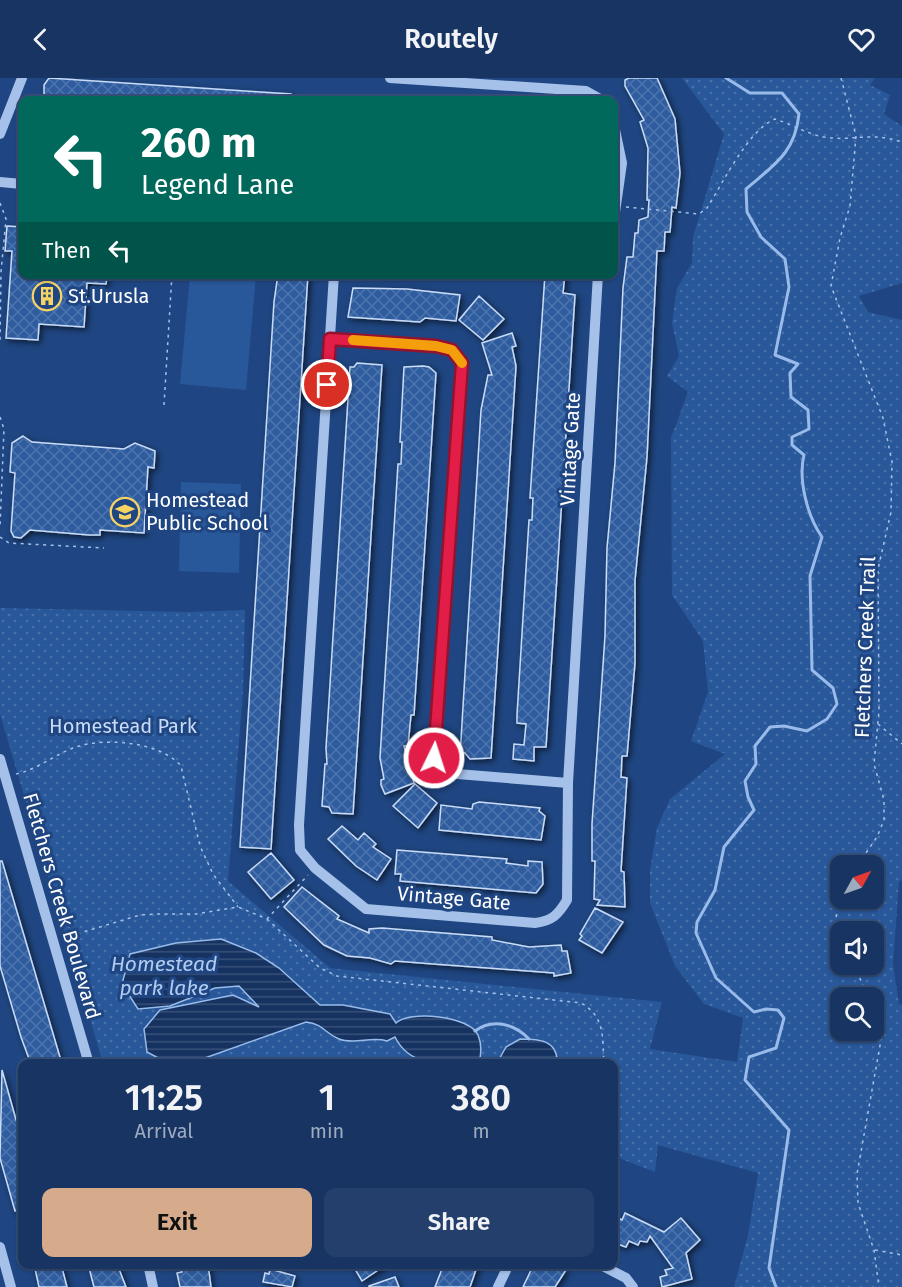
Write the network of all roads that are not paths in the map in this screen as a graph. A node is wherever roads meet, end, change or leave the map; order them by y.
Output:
1 (22, 78) edge
2 (390, 78) edge
3 (595, 96) edge
4 (0, 135) edge
5 (618, 144) edge
6 (0, 182) edge
7 (18, 184) edge
8 (618, 191) edge
9 (334, 279) edge
10 (598, 279) edge
11 (330, 339) junction
12 (0, 759) edge
13 (568, 783) junction
14 (4, 787) edge
15 (88, 1059) edge
16 (0, 1247) edge
17 (149, 1269) edge
18 (506, 1269) edge
19 (609, 1269) edge
20 (11, 1287) edge
21 (153, 1287) edge
22 (498, 1287) edge
23 (633, 1287) edge

1 - 4 street
2 - 3 street
5 - 8 street
6 - 7 street
9 - 11 street, Vintage Gate
10 - 13 street, Vintage Gate
11 - 13 street
11 - 13 street, Vintage Gate
12 - 14 street, Fletchers Creek Boulevard
14 - 15 street, Fletchers Creek Boulevard
16 - 20 street
17 - 21 street
18 - 22 street
19 - 23 street

